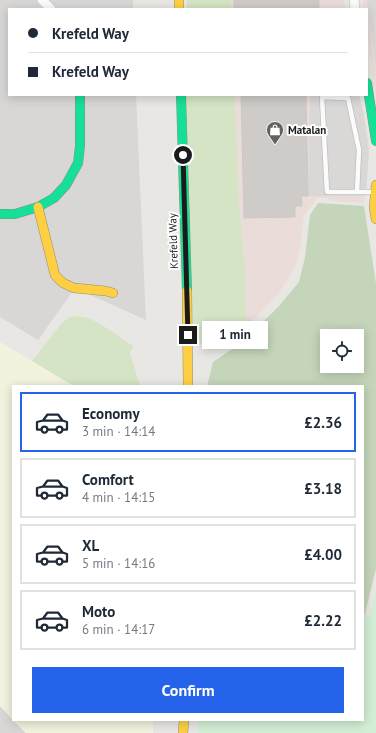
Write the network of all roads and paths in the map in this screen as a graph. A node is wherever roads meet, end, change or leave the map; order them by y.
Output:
1 (42, 0) edge
2 (50, 8) edge
3 (368, 86) edge
4 (80, 96) edge
5 (181, 96) edge
6 (373, 104) edge
7 (376, 141) edge
8 (376, 185) edge
9 (357, 192) junction
10 (376, 192) edge
11 (38, 207) junction
12 (0, 214) edge
13 (376, 219) edge
14 (113, 293) dead end
15 (188, 385) edge
16 (184, 721) edge
17 (183, 733) edge

1 - 2 street
3 - 6 main road
4 - 11 main road
5 - 15 main road, Krefeld Way
6 - 7 main road
8 - 10 main road
9 - 9 lane
9 - 10 lane
10 - 13 main road
11 - 12 main road
11 - 14 main road
16 - 17 main road

